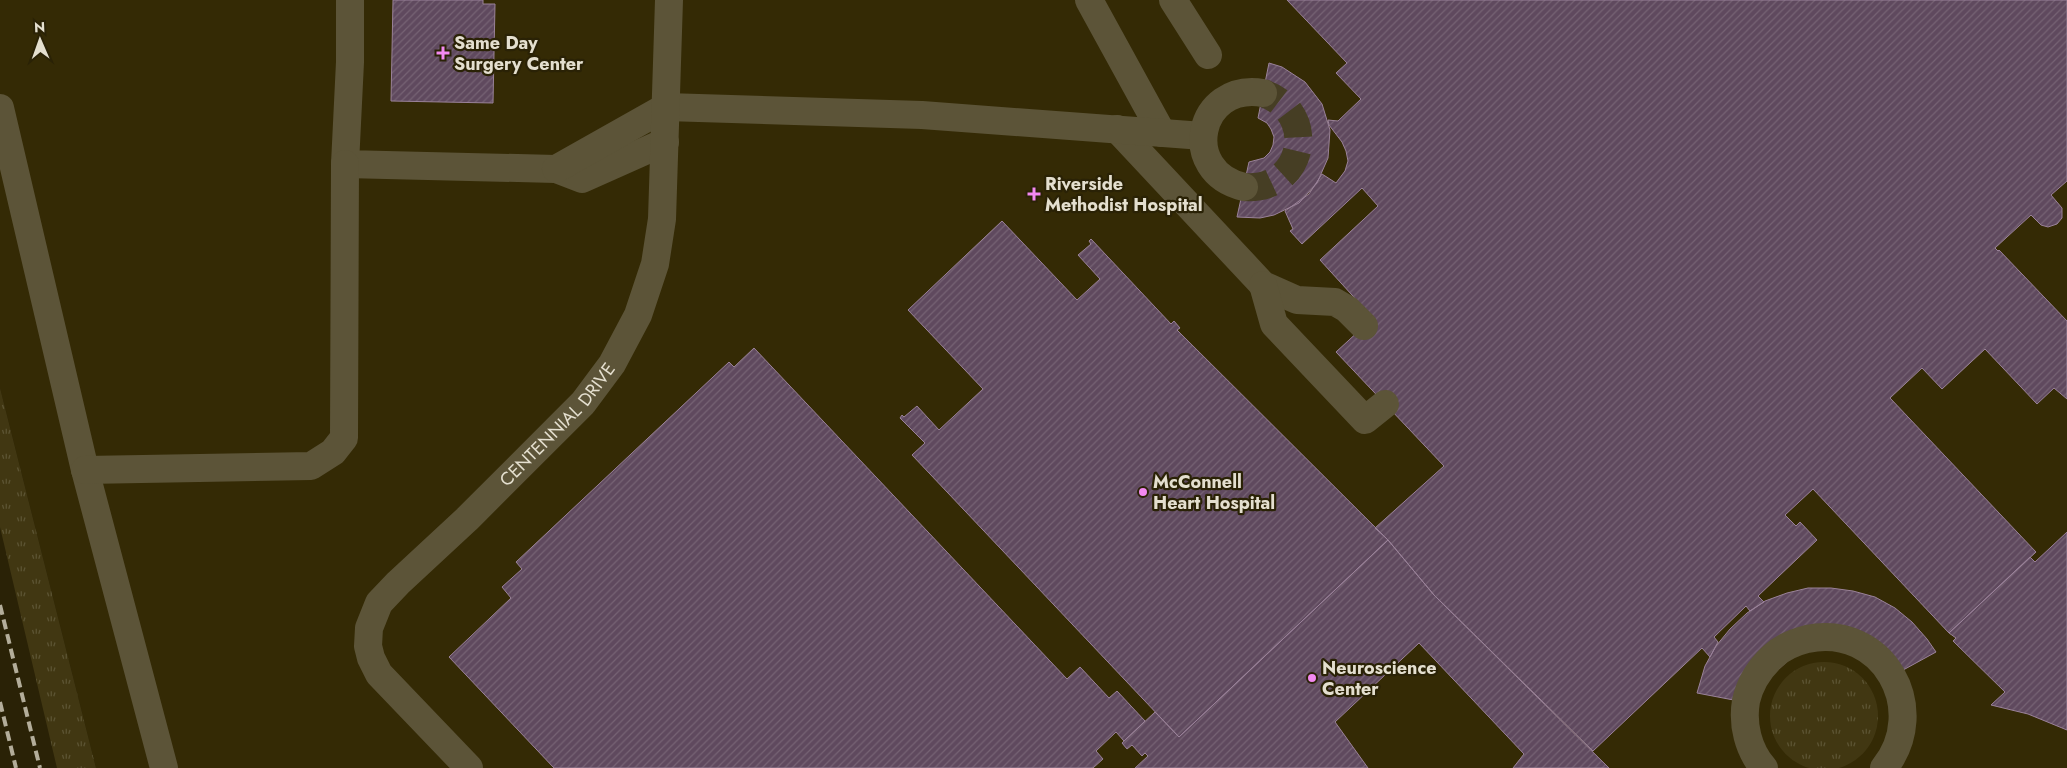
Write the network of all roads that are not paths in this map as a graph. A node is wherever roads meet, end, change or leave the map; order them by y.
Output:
1 (350, 0) edge
2 (669, 0) edge
3 (1089, 0) edge
4 (1173, 0) edge
5 (1208, 55) dead end
6 (1262, 93) tunnel mouth
7 (666, 107) junction
8 (0, 108) edge
9 (1117, 129) junction
10 (1162, 133) junction
11 (1203, 136) junction
12 (665, 142) junction
13 (345, 164) junction
14 (556, 169) junction
15 (1244, 186) tunnel mouth
16 (1263, 285) junction
17 (1364, 326) dead end
18 (1385, 404) dead end
19 (85, 470) junction
20 (164, 768) edge
21 (469, 768) edge
22 (1764, 768) edge
23 (1884, 768) edge

1 - 13 lane
2 - 7 lane, CENTENNIAL DRIVE
3 - 10 lane
4 - 5 lane
6 - 11 lane
7 - 9 lane
7 - 12 lane, CENTENNIAL DRIVE
7 - 14 lane
8 - 19 lane
9 - 10 lane
9 - 16 lane
10 - 11 lane
11 - 15 lane
12 - 14 lane
12 - 21 lane, CENTENNIAL DRIVE
13 - 14 lane
13 - 19 lane
16 - 17 lane
16 - 18 lane
19 - 20 lane
22 - 23 lane

